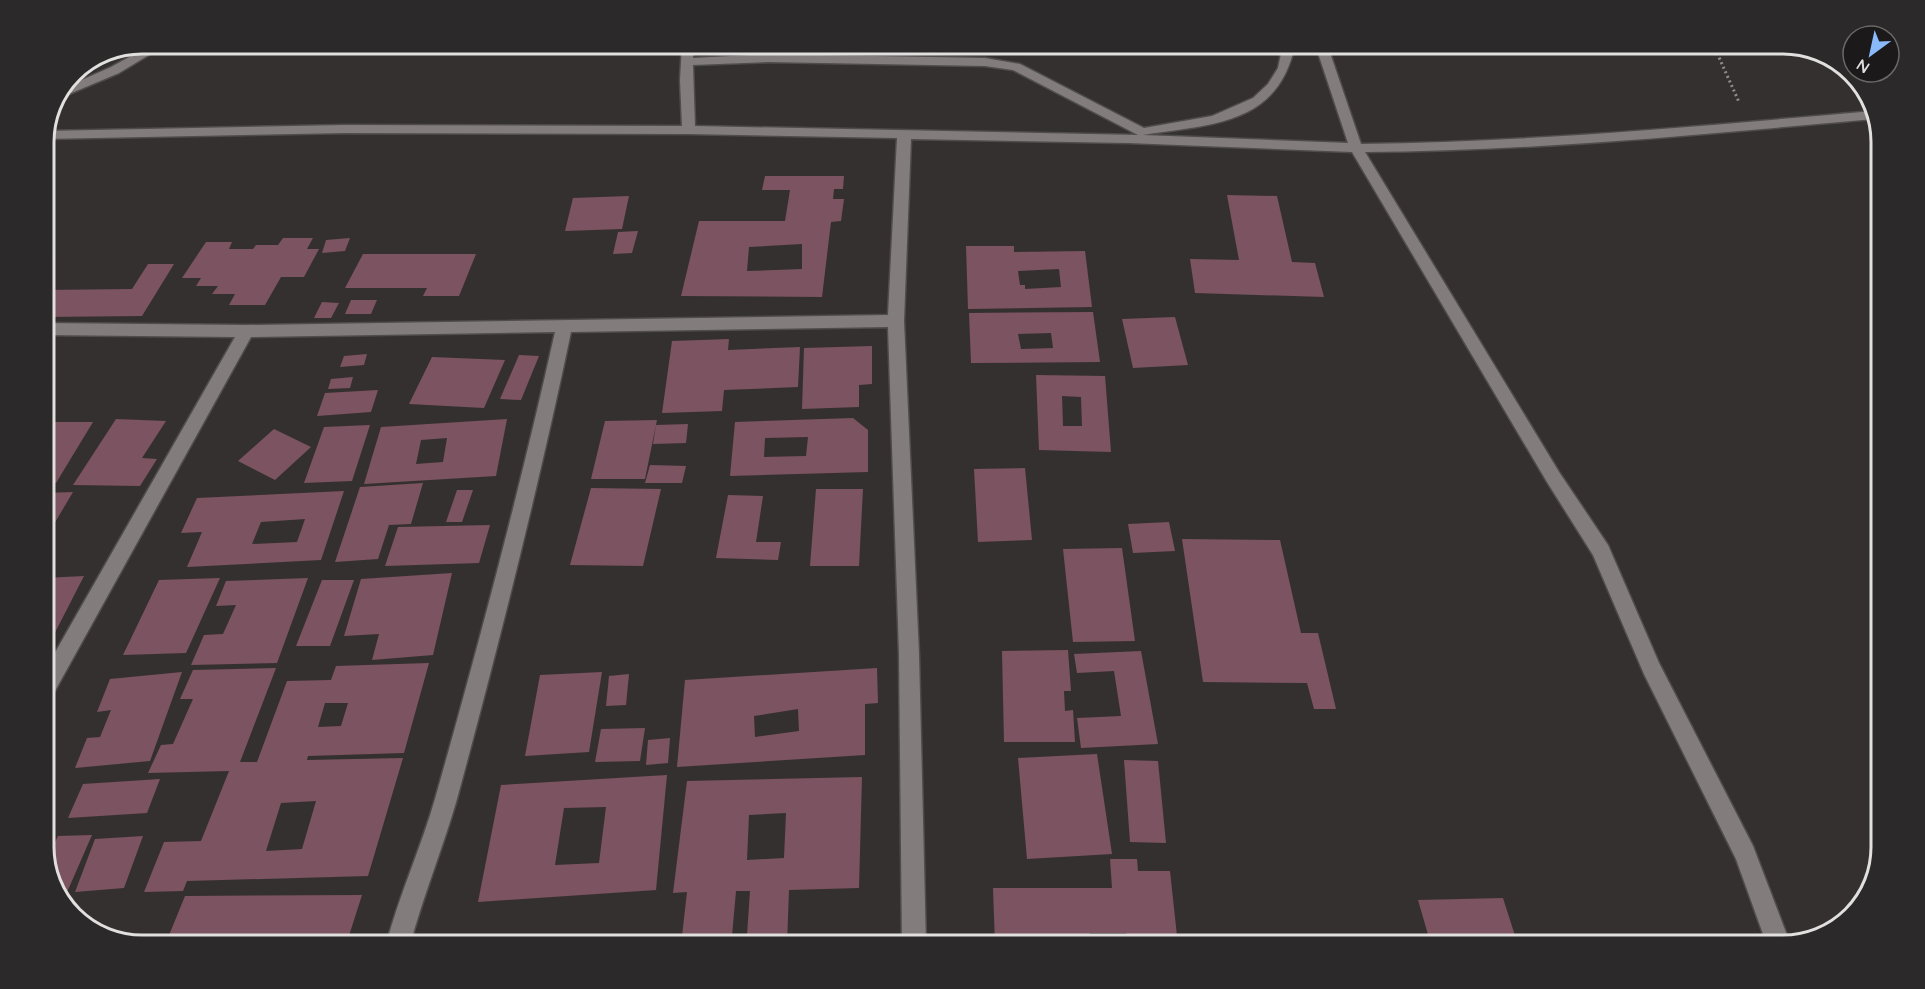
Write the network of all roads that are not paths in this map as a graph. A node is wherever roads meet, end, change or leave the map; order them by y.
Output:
1 (143, 54) edge
2 (687, 54) edge
3 (1289, 54) edge
4 (1324, 54) edge
5 (687, 62) junction
6 (73, 89) edge
7 (1866, 116) edge
8 (689, 130) junction
9 (1141, 132) junction
10 (54, 135) edge
11 (904, 135) junction
12 (1128, 139) junction
13 (1356, 148) junction
14 (896, 321) junction
15 (564, 327) junction
16 (54, 329) edge
17 (246, 332) junction
18 (54, 673) edge
19 (401, 935) edge
20 (914, 935) edge
21 (1775, 935) edge

1 - 6 street
2 - 5 street
3 - 9 street
4 - 13 street
5 - 8 street
5 - 9 street
7 - 13 street
8 - 10 street
8 - 11 street
9 - 12 street
11 - 12 street
11 - 14 street
12 - 13 street
13 - 21 street
14 - 15 street
14 - 20 street
15 - 17 street
15 - 19 street
16 - 17 street
17 - 18 street

